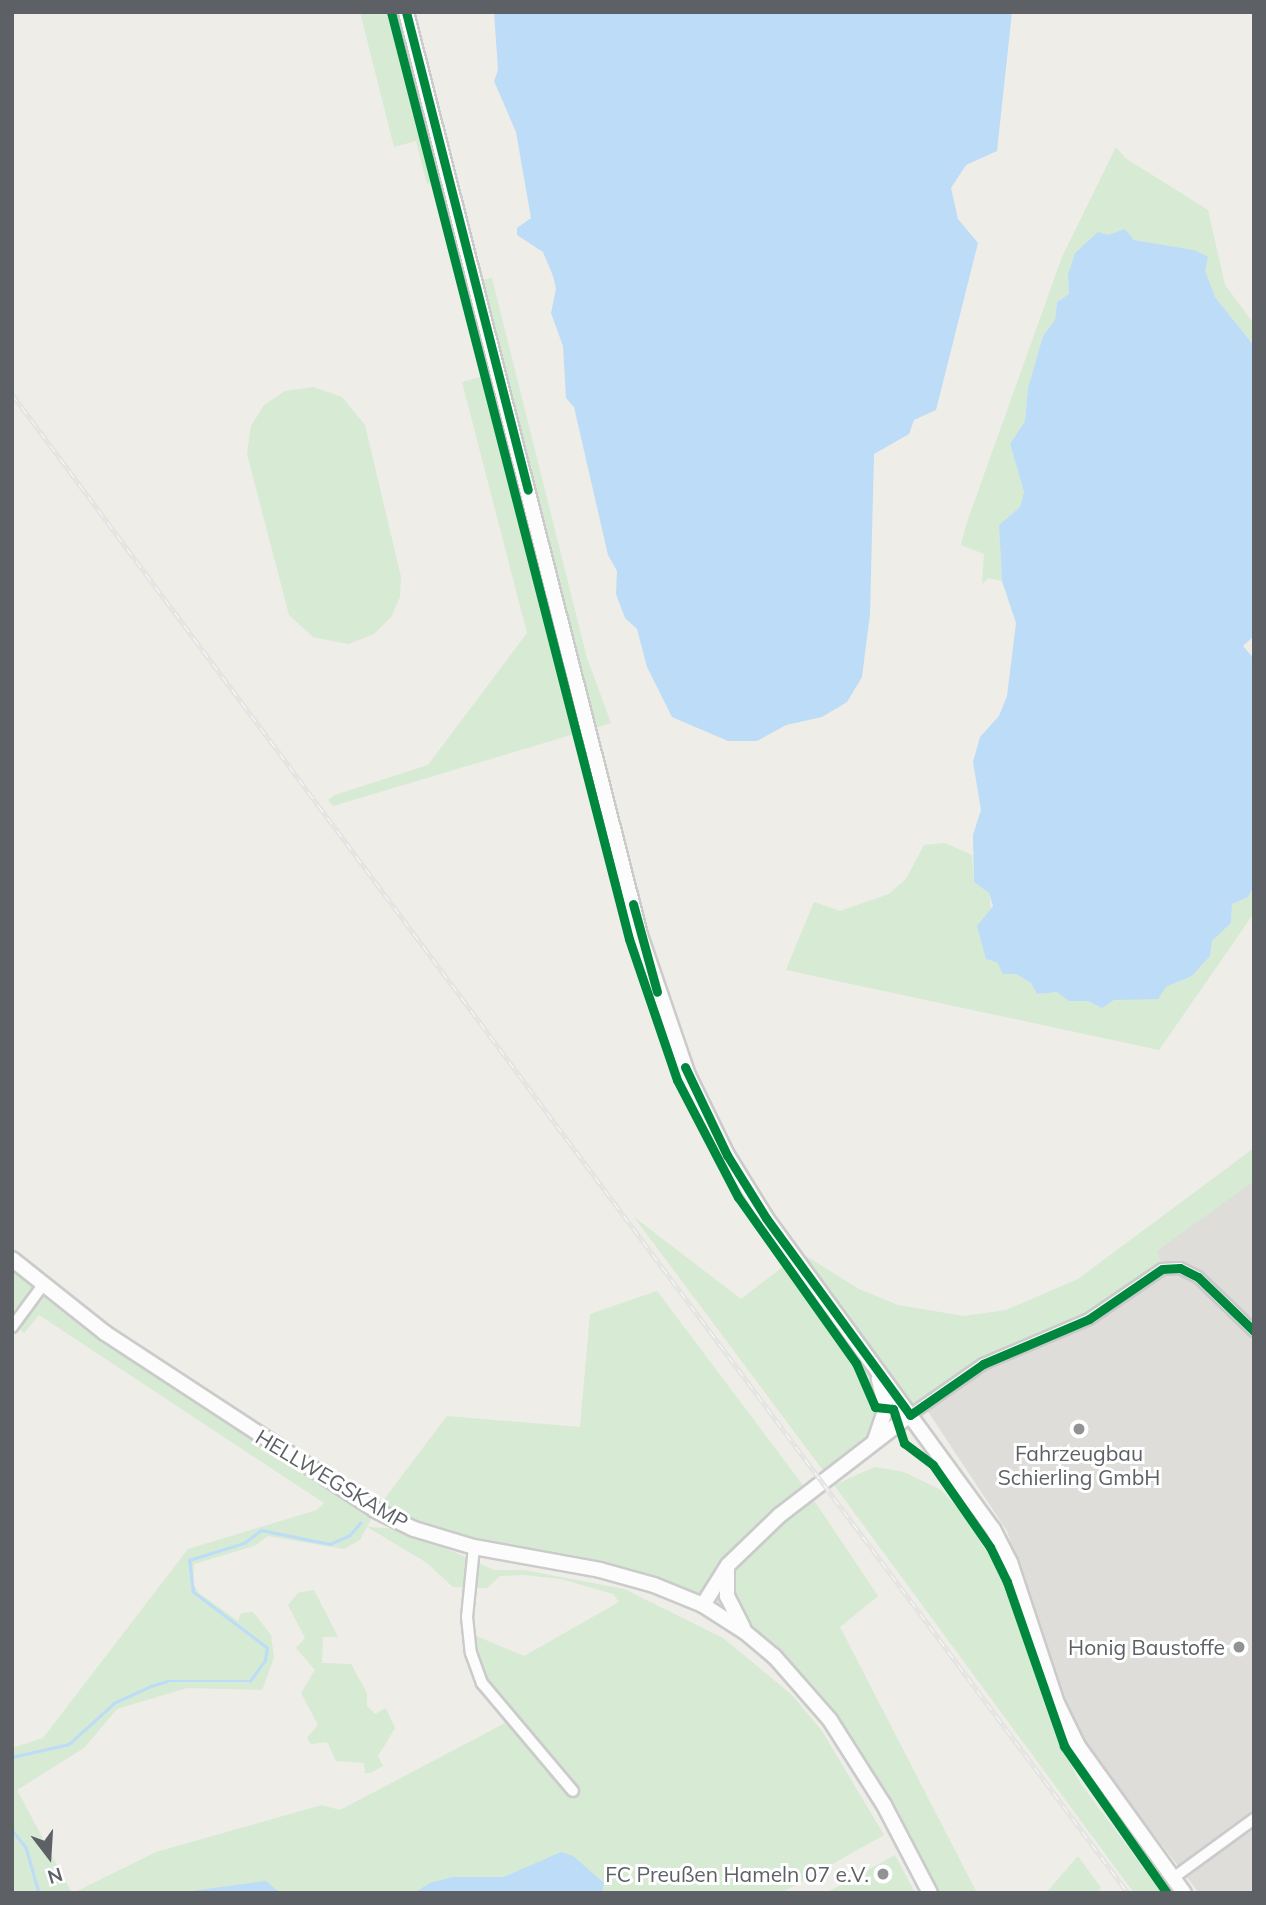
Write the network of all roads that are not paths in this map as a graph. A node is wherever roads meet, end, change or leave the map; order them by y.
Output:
1 (406, 12) edge
2 (12, 1259) edge
3 (43, 1285) junction
4 (12, 1327) edge
5 (1254, 1331) edge
6 (873, 1365) junction
7 (910, 1415) junction
8 (873, 1443) junction
9 (474, 1547) junction
10 (728, 1564) junction
11 (703, 1605) junction
12 (746, 1632) junction
13 (573, 1791) dead end
14 (1254, 1819) edge
15 (1173, 1878) junction
16 (930, 1893) edge
17 (1184, 1893) edge

1 - 6 main road
2 - 3 main road, HELLWEGSKAMP
3 - 4 street
3 - 9 main road, HELLWEGSKAMP
5 - 7 street
6 - 7 main road
6 - 8 main road
7 - 8 main road
7 - 15 main road
8 - 10 main road
9 - 11 main road, HELLWEGSKAMP
9 - 13 street
10 - 11 main road
10 - 12 main road
11 - 12 main road, HELLWEGSKAMP
12 - 16 main road
14 - 15 street
15 - 17 main road

